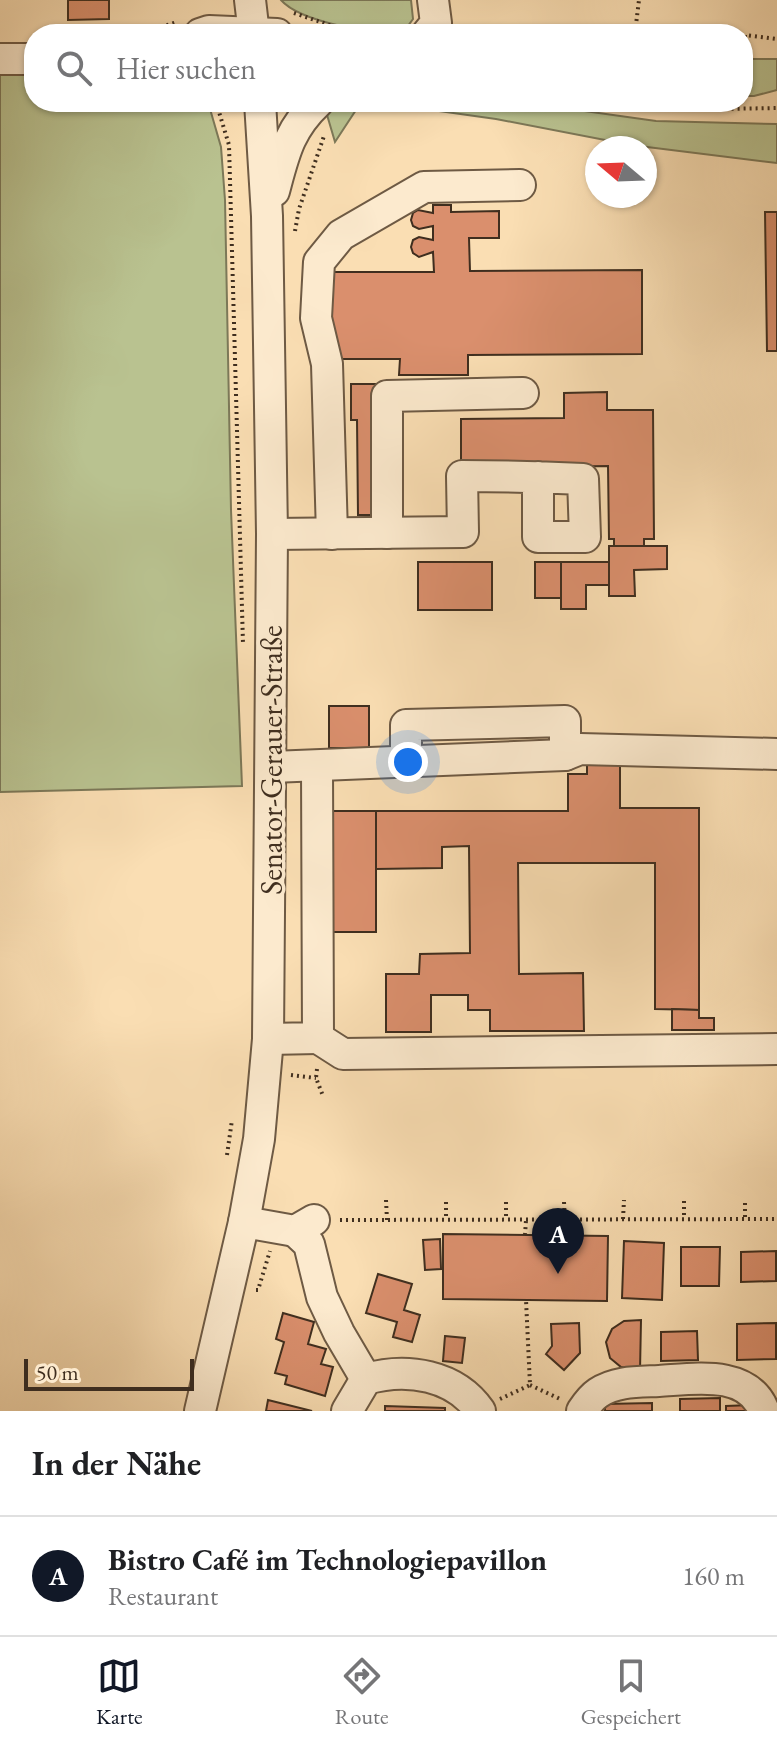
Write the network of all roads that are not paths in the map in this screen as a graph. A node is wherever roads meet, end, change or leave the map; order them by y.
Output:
1 (250, 0) edge
2 (433, 0) edge
3 (266, 24) edge
4 (435, 24) edge
5 (0, 59) edge
6 (24, 59) edge
7 (261, 112) edge
8 (309, 112) edge
9 (520, 185) dead end
10 (267, 216) junction
11 (523, 393) dead end
12 (538, 477) dead end
13 (387, 533) junction
14 (272, 534) junction
15 (332, 534) junction
16 (777, 754) edge
17 (272, 767) junction
18 (317, 767) junction
19 (318, 1038) junction
20 (268, 1039) junction
21 (777, 1049) edge
22 (244, 1222) junction
23 (366, 1379) junction
24 (480, 1410) edge
25 (582, 1410) edge
26 (200, 1411) edge
27 (347, 1411) edge
28 (764, 1411) edge

1 - 3 street
2 - 4 street
5 - 6 street
7 - 10 street, Senator-Gerauer-Straße
8 - 10 street
9 - 15 street
10 - 14 street, Senator-Gerauer-Straße
11 - 13 street
12 - 13 street
13 - 15 street
14 - 15 street
14 - 17 street, Senator-Gerauer-Straße
16 - 18 street
17 - 18 street
17 - 20 street, Senator-Gerauer-Straße
18 - 19 street
19 - 20 street
19 - 21 street
20 - 22 street, Senator-Gerauer-Straße
22 - 23 street
22 - 26 street, Senator-Gerauer-Straße
23 - 24 street
23 - 27 street
25 - 28 street

